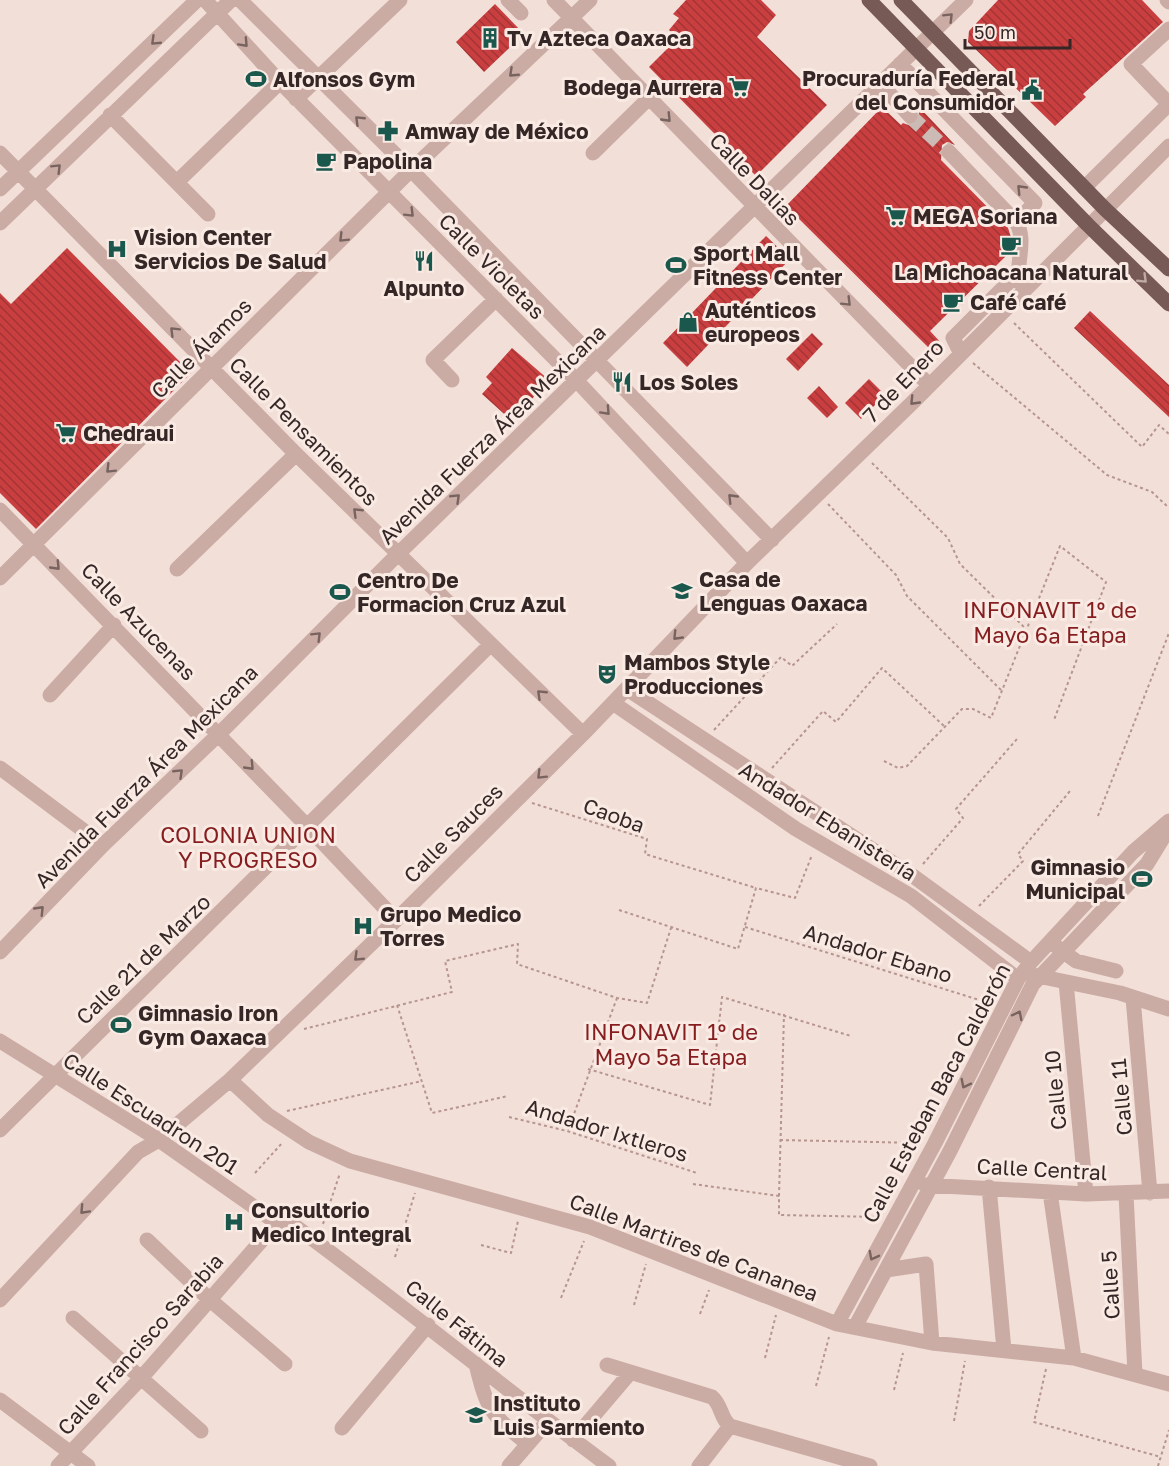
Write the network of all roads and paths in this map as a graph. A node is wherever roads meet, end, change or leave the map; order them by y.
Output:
1 (197, 0) edge
2 (205, 0) edge
3 (231, 0) edge
4 (240, 0) edge
5 (400, 0) edge
6 (508, 0) edge
7 (554, 0) edge
8 (590, 0) edge
9 (869, 0) edge
10 (901, 0) edge
11 (966, 0) edge
12 (521, 13) dead end
13 (217, 14) junction
14 (571, 19) junction
15 (1169, 29) edge
16 (933, 33) junction
17 (917, 49) junction
18 (900, 64) junction
19 (317, 78) junction
20 (280, 82) junction
21 (880, 83) junction
22 (296, 99) junction
23 (648, 99) junction
24 (110, 115) junction
25 (910, 116) tunnel mouth
26 (1169, 146) edge
27 (949, 152) tunnel mouth
28 (0, 153) edge
29 (593, 153) dead end
30 (411, 170) junction
31 (18, 172) junction
32 (177, 182) junction
33 (1084, 188) junction
34 (0, 189) edge
35 (35, 190) junction
36 (389, 192) junction
37 (754, 207) junction
38 (1105, 209) junction
39 (208, 214) dead end
40 (1016, 222) junction
41 (0, 223) edge
42 (1088, 225) junction
43 (1169, 269) edge
44 (1018, 273) junction
45 (1020, 292) junction
46 (496, 299) junction
47 (1169, 304) edge
48 (1001, 311) junction
49 (960, 352) junction
50 (598, 360) junction
51 (210, 368) junction
52 (452, 380) dead end
53 (577, 381) junction
54 (929, 385) junction
55 (1169, 434) edge
56 (862, 453) junction
57 (296, 454) junction
58 (818, 493) junction
59 (1169, 508) edge
60 (0, 510) edge
61 (772, 540) junction
62 (35, 544) junction
63 (399, 553) junction
64 (747, 563) junction
65 (177, 569) dead end
66 (0, 578) edge
67 (837, 624) dead end
68 (114, 625) junction
69 (1026, 629) junction
70 (1169, 633) edge
71 (490, 645) junction
72 (627, 689) junction
73 (1003, 692) junction
74 (50, 695) dead end
75 (612, 703) junction
76 (1054, 720) dead end
77 (944, 726) junction
78 (219, 734) junction
79 (583, 734) junction
80 (1017, 739) dead end
81 (705, 740) junction
82 (884, 761) dead end
83 (0, 768) edge
84 (762, 779) junction
85 (1070, 791) dead end
86 (517, 799) junction
87 (1098, 816) dead end
88 (1169, 821) edge
89 (308, 827) junction
90 (1169, 828) edge
91 (817, 842) junction
92 (103, 845) junction
93 (913, 876) junction
94 (756, 888) junction
95 (619, 910) dead end
96 (969, 917) junction
97 (396, 920) junction
98 (745, 927) junction
99 (671, 928) junction
100 (1051, 941) junction
101 (0, 952) edge
102 (1062, 953) junction
103 (1116, 971) dead end
104 (1028, 972) junction
105 (1066, 982) junction
106 (617, 998) junction
107 (1133, 998) junction
108 (397, 1005) junction
109 (1003, 1007) junction
110 (1169, 1009) edge
111 (784, 1014) junction
112 (296, 1031) dead end
113 (851, 1036) dead end
114 (0, 1041) edge
115 (984, 1048) junction
116 (999, 1054) junction
117 (588, 1069) junction
118 (55, 1075) junction
119 (230, 1080) junction
120 (422, 1081) junction
121 (508, 1096) dead end
122 (268, 1115) junction
123 (509, 1117) dead end
124 (0, 1130) edge
125 (292, 1131) junction
126 (567, 1131) junction
127 (159, 1140) junction
128 (780, 1140) junction
129 (935, 1143) junction
130 (345, 1159) junction
131 (255, 1173) dead end
132 (697, 1173) dead end
133 (419, 1178) junction
134 (693, 1184) dead end
135 (913, 1185) junction
136 (931, 1185) junction
137 (989, 1187) junction
138 (1169, 1191) edge
139 (1050, 1192) junction
140 (1150, 1193) junction
141 (1086, 1194) junction
142 (1126, 1194) junction
143 (779, 1196) junction
144 (521, 1207) junction
145 (894, 1217) junction
146 (277, 1223) junction
147 (323, 1224) dead end
148 (590, 1227) junction
149 (147, 1240) dead end
150 (481, 1245) dead end
151 (650, 1250) junction
152 (395, 1257) dead end
153 (886, 1270) junction
154 (714, 1276) junction
155 (561, 1298) dead end
156 (209, 1299) junction
157 (0, 1300) edge
158 (779, 1303) junction
159 (634, 1305) dead end
160 (700, 1314) dead end
161 (73, 1318) dead end
162 (835, 1323) junction
163 (428, 1325) junction
164 (855, 1327) junction
165 (906, 1338) junction
166 (932, 1343) junction
167 (968, 1347) junction
168 (1004, 1350) junction
169 (1049, 1355) junction
170 (765, 1358) dead end
171 (1074, 1358) junction
172 (285, 1364) dead end
173 (476, 1364) junction
174 (607, 1365) dead end
175 (630, 1373) junction
176 (1135, 1374) junction
177 (142, 1377) junction
178 (1169, 1384) edge
179 (816, 1386) dead end
180 (894, 1390) dead end
181 (0, 1400) edge
182 (954, 1421) dead end
183 (547, 1422) junction
184 (730, 1426) junction
185 (342, 1428) dead end
186 (1169, 1430) edge
187 (201, 1431) dead end
188 (573, 1440) junction
189 (528, 1444) junction
190 (70, 1453) junction
191 (1161, 1457) junction
192 (58, 1466) edge
193 (87, 1466) edge
194 (509, 1466) edge
195 (609, 1466) edge
196 (699, 1466) edge
197 (870, 1466) edge
198 (1158, 1466) edge

1 -> 31 street
2 - 13 street, Calle Violetas
3 - 13 street
4 - 19 street, Calle Violetas
5 - 19 street
6 - 12 street
7 - 14 street, Calle Dalias
8 - 14 street, Calle Álamos
9 - 17 main road
10 - 16 main road
16 -> 11 street, Avenida Fuerza Área Mexicana
13 -> 20 street, Calle Violetas
13 - 24 street
14 - 23 street, Calle Dalias
14 -> 30 street, Calle Álamos
15 - 33 street
16 - 17 street, Avenida Fuerza Área Mexicana
16 - 33 main road
17 - 18 street, Avenida Fuerza Área Mexicana
17 - 42 main road
18 - 21 street, Avenida Fuerza Área Mexicana
40 -> 18 street
19 - 22 street
30 -> 19 street, Calle Violetas
20 - 22 street, Calle Violetas
20 - 32 street
21 - 25 street
21 - 37 street, Avenida Fuerza Área Mexicana
22 - 36 street, Calle Violetas
23 - 29 street
23 -> 37 street, Calle Dalias
24 - 32 street
35 -> 24 street
26 - 38 street
27 - 40 street
28 - 31 street, Calle Pensamientos
30 - 36 street, Calle Álamos
30 - 50 street, Calle Violetas
31 - 34 street
31 - 35 street, Calle Pensamientos
32 - 39 street
33 - 38 main road
35 - 41 street
51 -> 35 street, Calle Pensamientos
36 -> 46 street, Calle Violetas
36 -> 51 street, Calle Álamos
37 - 50 street, Avenida Fuerza Área Mexicana
37 -> 54 street, Calle Dalias
38 - 42 street, 7 de Enero
38 - 43 main road
40 - 44 street
42 - 45 street, 7 de Enero
42 -> 47 main road
44 - 45 street
44 - 49 street
45 - 48 street, 7 de Enero
46 - 52 street
46 - 53 street, Calle Violetas
48 - 49 street, 7 de Enero
48 - 55 path
49 - 54 street, 7 de Enero
49 - 59 path
50 - 53 street, Avenida Fuerza Área Mexicana
61 -> 50 street, Calle Violetas
51 - 57 street, Calle Pensamientos
51 -> 62 street, Calle Álamos
63 -> 53 street, Avenida Fuerza Área Mexicana
53 -> 64 street, Calle Violetas
54 -> 56 street, 7 de Enero
56 - 58 street, 7 de Enero
56 - 69 path
63 -> 57 street, Calle Pensamientos
57 - 65 street
58 - 61 street, 7 de Enero
58 - 73 path
60 - 62 street, Calle Azucenas
61 - 64 street, 7 de Enero
62 - 66 street, Calle Álamos
62 -> 68 street, Calle Azucenas
63 - 71 street, Calle Pensamientos
78 -> 63 street, Avenida Fuerza Área Mexicana
64 -> 72 street, Calle Sauces
67 - 81 path
68 - 74 street
68 - 78 street, Calle Azucenas
69 - 73 path
69 - 76 path
70 - 87 path
79 -> 71 street, Calle Pensamientos
71 - 89 street, Calle 21 de Marzo
72 - 75 street, Calle Sauces
72 - 81 street, Andador Ebanistería
73 - 77 path
75 - 79 street, Calle Sauces
75 - 91 street, Andador Ebanistería
77 - 82 path
77 - 84 path
78 -> 89 street, Calle Azucenas
92 -> 78 street, Avenida Fuerza Área Mexicana
79 -> 86 street, Calle Sauces
80 - 93 path
81 - 84 street, Andador Ebanistería
83 - 92 street
84 - 93 street, Andador Ebanistería
85 - 96 path
86 - 94 path, Caoba
86 - 97 street, Calle Sauces
88 - 100 street, Calle Esteban Baca Calderón
89 - 97 street, Calle Azucenas
89 - 118 street, Calle 21 de Marzo
90 - 102 street, Calle Esteban Baca Calderón
91 - 94 path
91 - 104 street, Andador Ebanistería
101 -> 92 street, Avenida Fuerza Área Mexicana
93 - 96 street, Andador Ebanistería
94 - 98 path
95 - 99 path
96 - 104 street, Andador Ebanistería
97 -> 119 street, Calle Sauces
98 - 99 path
98 - 109 path, Andador Ebano
99 - 106 path
100 - 102 street
100 - 104 street, Calle Esteban Baca Calderón
102 - 103 street
102 - 104 street, Calle Esteban Baca Calderón
104 - 105 street, Andador Ebanistería
104 - 109 street, Calle Esteban Baca Calderón
116 -> 104 street, Calle Esteban Baca Calderón
105 - 107 street, Andador Ebanistería
105 - 141 street, Calle 10
106 - 108 path
106 - 117 path
107 - 110 street, Andador Ebanistería
107 - 140 street, Calle 11
108 - 112 path
108 - 120 path
109 - 115 street, Calle Esteban Baca Calderón
111 - 113 path
111 - 117 path
111 - 128 path
114 - 118 street, Calle Escuadron 201
115 - 116 street
115 -> 129 street, Calle Esteban Baca Calderón
116 - 136 street, Calle Esteban Baca Calderón
117 - 126 path
118 - 124 street, Calle 21 de Marzo
118 - 127 street, Calle Escuadron 201
119 - 122 street, Calle Martires de Cananea
119 - 127 street, Calle Sauces
120 - 121 path
120 - 122 path
122 - 125 street, Calle Martires de Cananea
123 - 126 path, Andador Ixtleros
125 - 130 street, Calle Martires de Cananea
125 - 131 path
126 - 132 path, Andador Ixtleros
127 - 146 street, Calle Escuadron 201
127 -> 157 street, Calle Sauces
128 - 129 path
128 - 143 path
129 - 135 street, Calle Esteban Baca Calderón
130 - 133 street, Calle Martires de Cananea
130 - 147 path
133 - 144 street, Calle Martires de Cananea
133 - 152 path
134 - 143 path
135 - 136 street, Calle Central
135 - 145 street, Calle Esteban Baca Calderón
136 - 137 street, Calle Central
136 - 153 street, Calle Esteban Baca Calderón
137 - 139 street, Calle Central
137 - 168 street
138 - 140 street, Calle Central
139 - 141 street, Calle Central
139 - 171 street
140 - 142 street, Calle Central
141 - 142 street, Calle Central
142 - 176 street, Calle 5
143 - 145 path
144 - 148 street, Calle Martires de Cananea
144 - 150 path
145 -> 162 street, Calle Esteban Baca Calderón
146 - 156 street, Calle Francisco Sarabia
146 - 163 street, Calle Fátima
148 - 151 street, Calle Martires de Cananea
148 - 155 path
149 - 156 street
151 - 154 street, Calle Martires de Cananea
151 - 159 path
153 - 164 street, Calle Esteban Baca Calderón
153 - 166 street
154 - 158 street, Calle Martires de Cananea
154 - 160 path
156 - 172 street
156 - 177 street, Calle Francisco Sarabia
158 - 162 street, Calle Martires de Cananea
158 - 170 path
161 - 177 street
162 - 164 street, Calle Martires de Cananea
162 - 179 path
163 - 173 street, Calle Fátima
163 - 185 street
164 - 165 street, Calle Martires de Cananea
165 - 166 street, Calle Martires de Cananea
165 - 180 path
166 - 167 street, Calle Martires de Cananea
167 - 168 street, Calle Martires de Cananea
167 - 182 path
168 - 169 street, Calle Martires de Cananea
169 - 171 street, Calle Martires de Cananea
169 - 191 path
171 - 176 street, Calle Martires de Cananea
173 - 183 street, Calle Fátima
173 - 189 street
174 - 175 street
175 - 184 street
175 - 188 street
176 - 178 street, Calle Martires de Cananea
177 - 187 street
177 - 190 street, Calle Francisco Sarabia
181 - 190 street
183 - 188 street, Calle Fátima
183 - 189 street
184 - 196 street
184 - 197 street
186 - 191 path
188 - 195 street, Calle Fátima
189 - 194 street
190 - 192 street, Calle Francisco Sarabia
190 - 193 street
191 - 198 path

